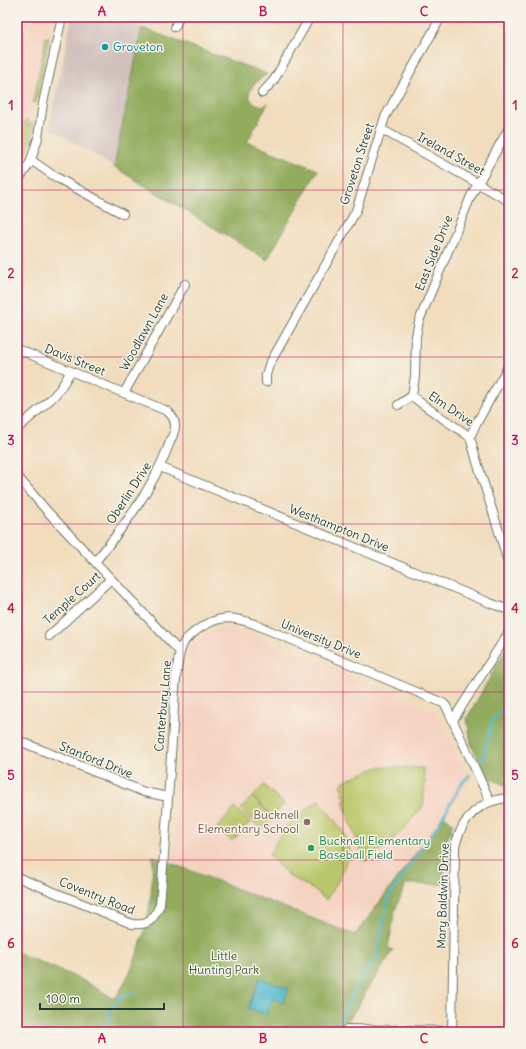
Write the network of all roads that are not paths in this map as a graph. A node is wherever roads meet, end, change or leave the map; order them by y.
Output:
1 (62, 17) edge
2 (179, 17) edge
3 (310, 17) edge
4 (441, 17) edge
5 (176, 27) dead end
6 (262, 93) dead end
7 (509, 128) edge
8 (381, 129) junction
9 (31, 160) junction
10 (17, 182) edge
11 (478, 183) junction
12 (509, 200) edge
13 (123, 214) dead end
14 (185, 284) dead end
15 (17, 349) edge
16 (509, 365) edge
17 (71, 371) junction
18 (266, 382) dead end
19 (124, 393) junction
20 (412, 396) junction
21 (398, 405) dead end
22 (17, 430) edge
23 (470, 437) junction
24 (160, 467) junction
25 (17, 476) edge
26 (95, 562) junction
27 (509, 566) edge
28 (111, 579) junction
29 (509, 610) edge
30 (509, 632) edge
31 (49, 636) dead end
32 (180, 652) junction
33 (453, 720) junction
34 (17, 740) edge
35 (168, 797) junction
36 (509, 798) edge
37 (490, 801) junction
38 (17, 877) edge
39 (160, 905) joint
40 (347, 1029) dead end
41 (452, 1031) edge
42 (506, 1032) edge

1 - 9 street
2 - 5 street
3 - 6 street
4 - 8 street, Groveton Street
7 - 11 street, East Side Drive
8 - 11 street, Ireland Street
8 - 18 street, Groveton Street
9 - 10 street
9 - 13 street
11 - 12 street, Ireland Street
11 - 20 street, East Side Drive
14 - 19 street, Woodlawn Lane
15 - 17 street, Davis Street
16 - 23 street
17 - 19 street, Davis Street
17 - 22 street
19 - 24 street, Oberlin Drive
20 - 21 street, Elm Drive
20 - 23 street, Elm Drive
23 - 27 street
24 - 26 street, Oberlin Drive
24 - 29 street, Westhampton Drive
25 - 26 street, Canterbury Lane
26 - 28 street, Canterbury Lane
28 - 31 street, Temple Court
28 - 32 street, Canterbury Lane
30 - 33 street
32 - 33 street, University Drive
32 - 35 street, Canterbury Lane
33 - 37 street
34 - 35 street, Stanford Drive
35 - 39 street, Canterbury Lane
36 - 37 street
37 - 41 street, Mary Baldwin Drive
38 - 39 street, Coventry Road
40 - 41 street
41 - 42 street

